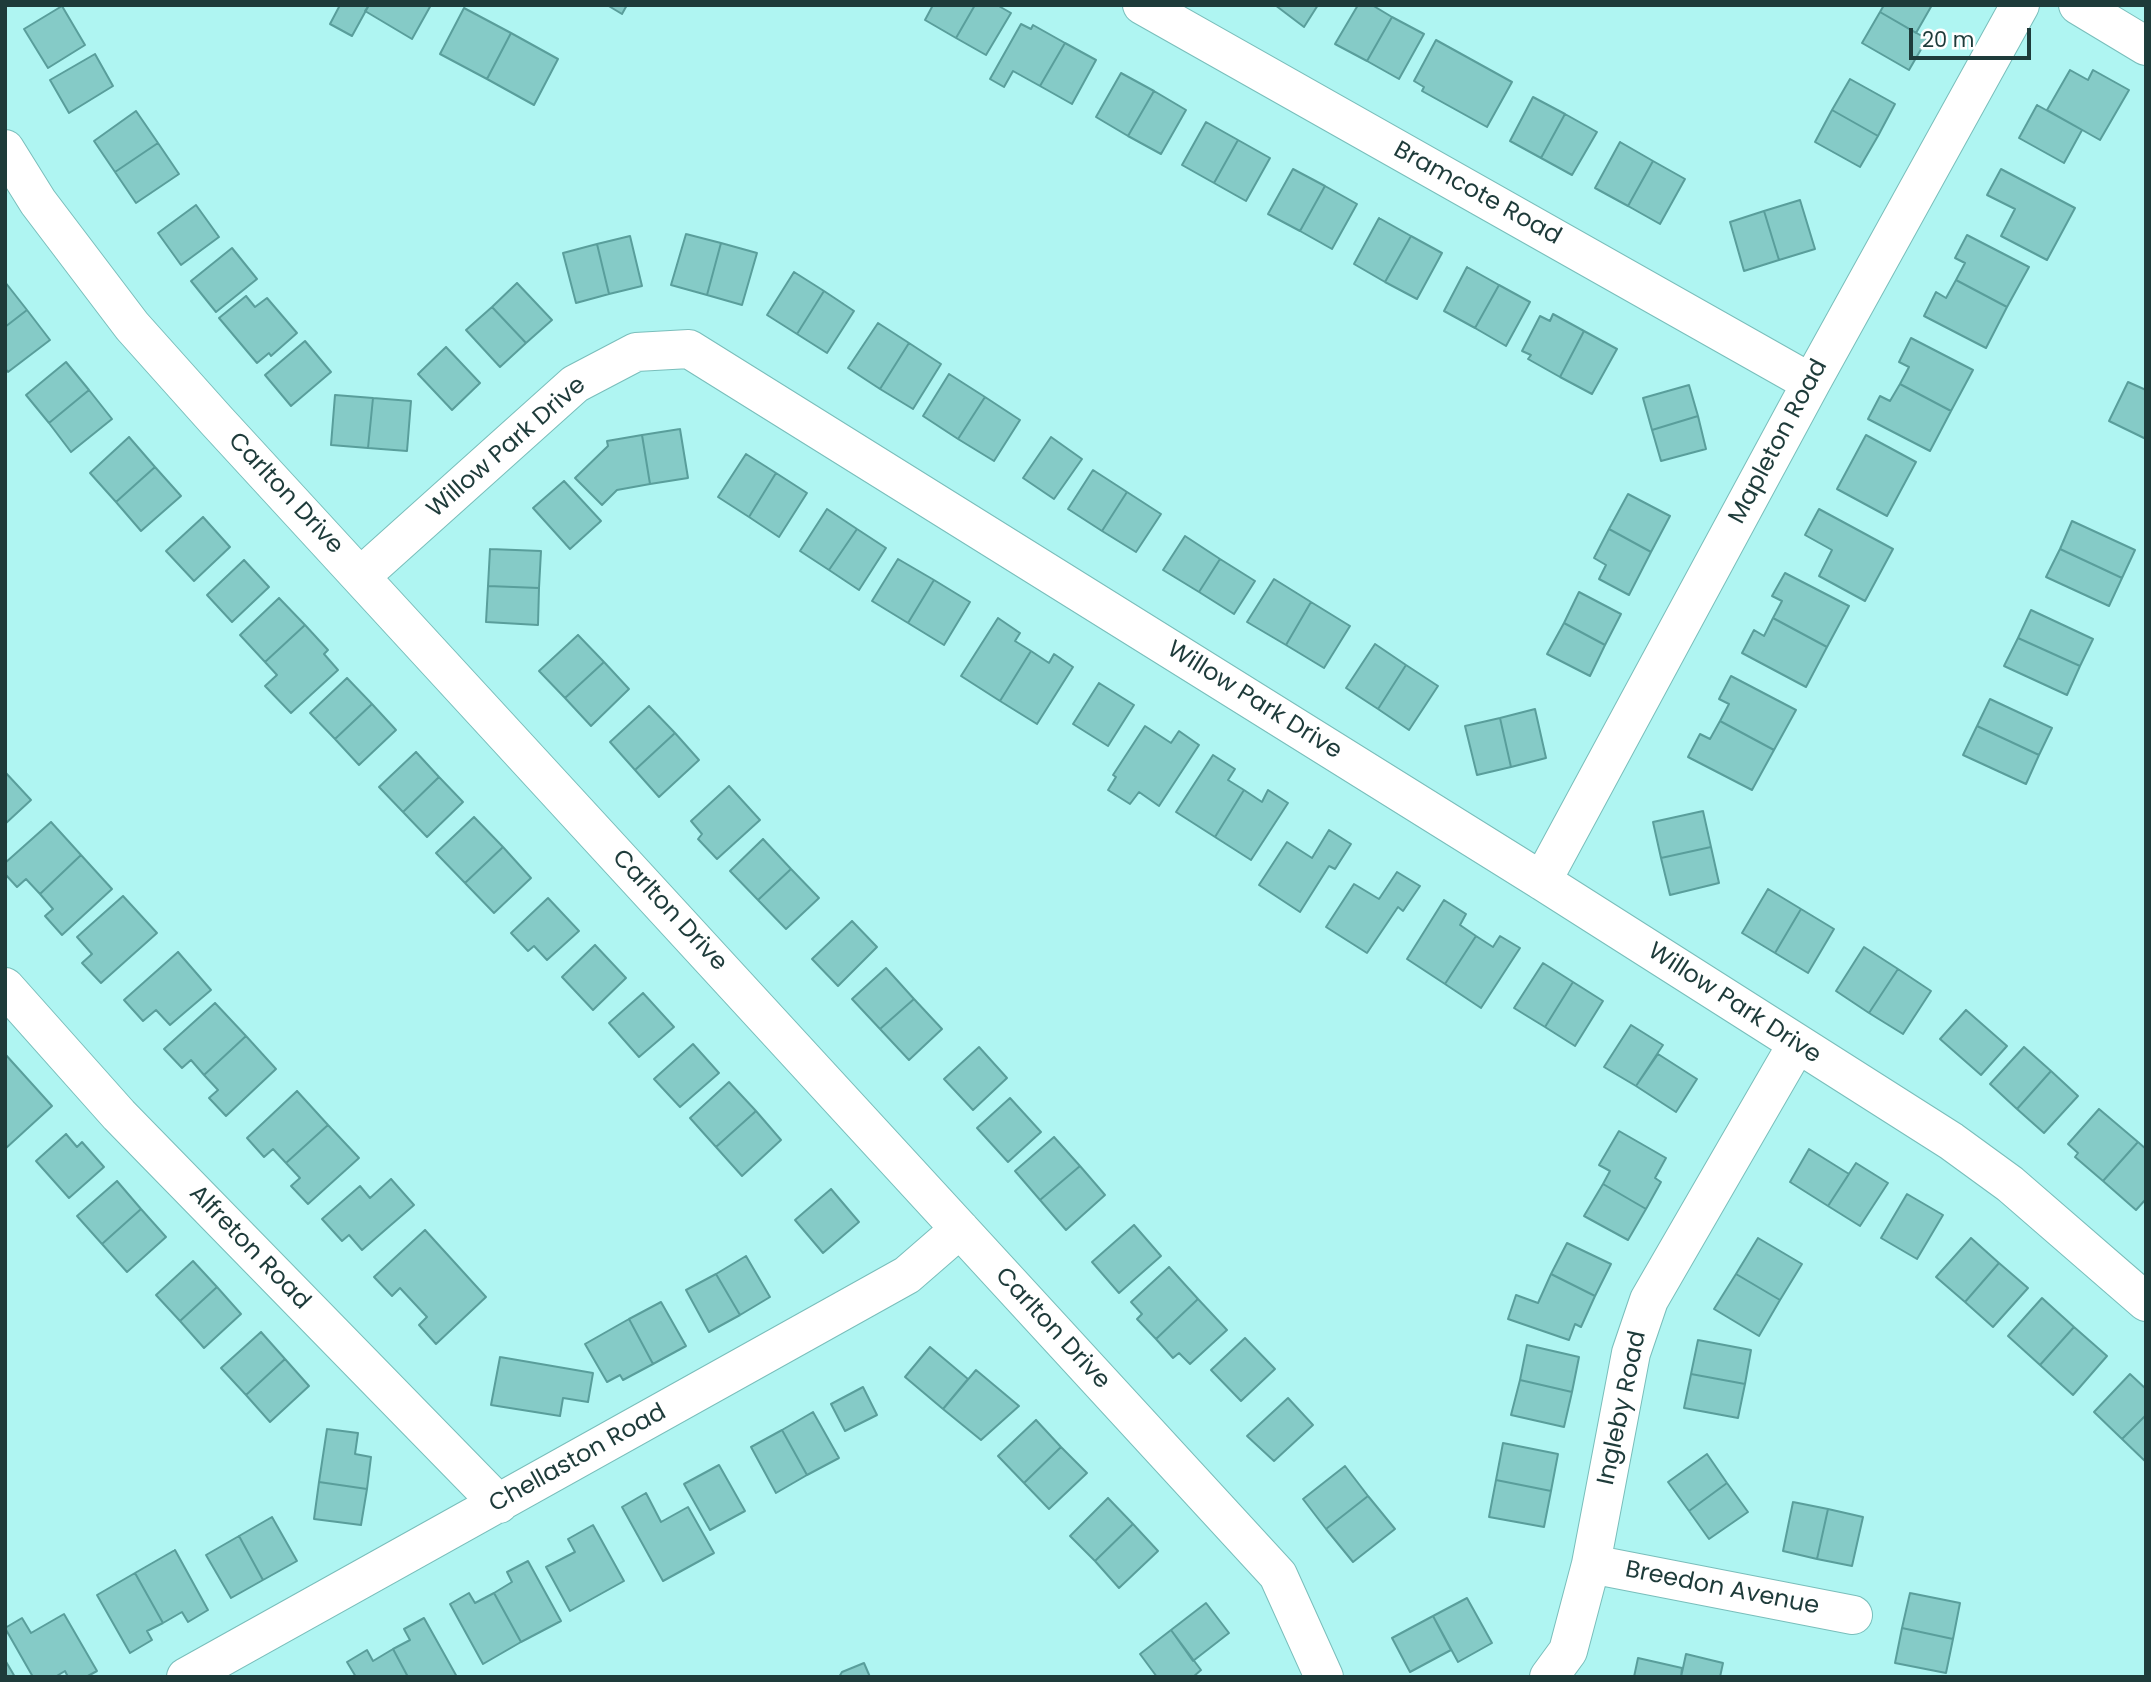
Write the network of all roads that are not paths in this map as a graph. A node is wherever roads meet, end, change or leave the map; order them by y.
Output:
1 (1142, 5) edge
2 (2020, 5) edge
3 (2077, 5) edge
4 (2146, 46) edge
5 (5, 149) edge
6 (1811, 383) junction
7 (361, 576) junction
8 (1542, 881) junction
9 (5, 988) edge
10 (1797, 1044) junction
11 (960, 1229) junction
12 (2146, 1302) edge
13 (499, 1504) junction
14 (1591, 1564) junction
15 (1853, 1615) dead end
16 (186, 1677) edge
17 (1324, 1677) edge
18 (1549, 1677) edge

1 - 6 street, Bramcote Road
2 - 6 street, Mapleton Road
3 - 4 street
5 - 7 street, Carlton Drive
6 - 8 street, Mapleton Road
7 - 8 street, Willow Park Drive
7 - 11 street, Carlton Drive
8 - 10 street, Willow Park Drive
9 - 13 street, Alfreton Road
10 - 12 street, Willow Park Drive
10 - 14 street, Ingleby Road
11 - 13 street, Chellaston Road
11 - 17 street, Carlton Drive
13 - 16 street, Chellaston Road
14 - 15 street, Breedon Avenue
14 - 18 street, Ingleby Road

